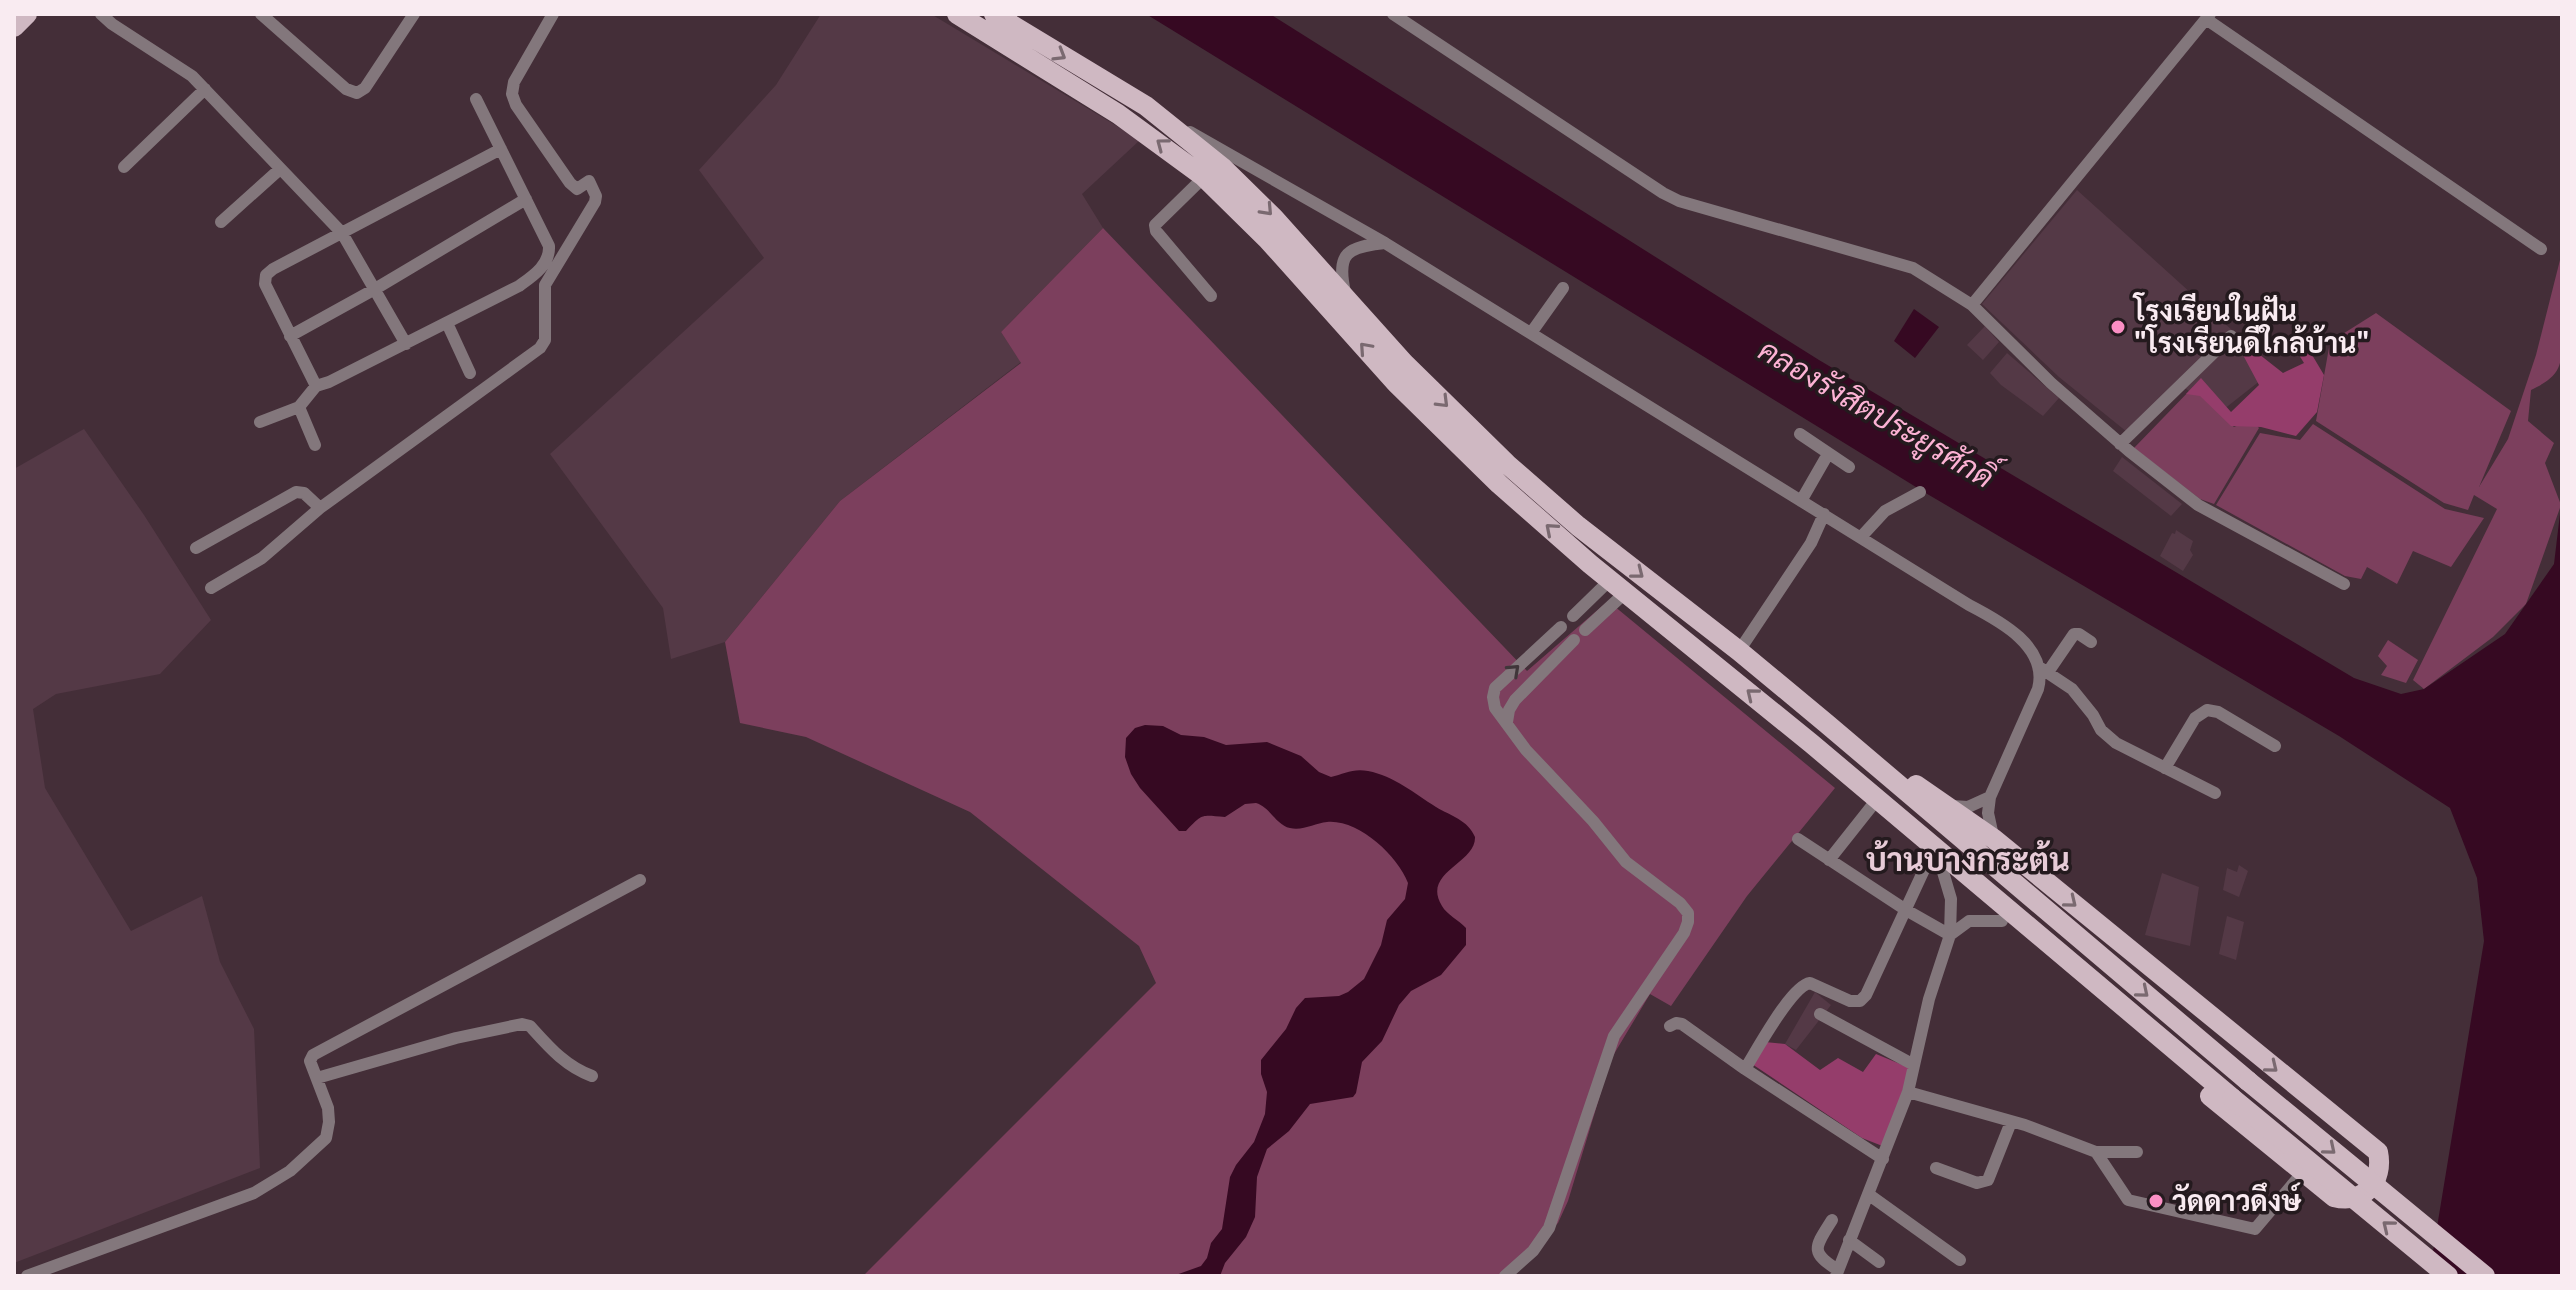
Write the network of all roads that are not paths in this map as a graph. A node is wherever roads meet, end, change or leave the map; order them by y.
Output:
1 (27, 14) edge
2 (101, 14) edge
3 (261, 14) edge
4 (414, 14) edge
5 (553, 14) edge
6 (957, 14) edge
7 (994, 14) edge
8 (1393, 14) edge
9 (2208, 16) edge
10 (14, 27) edge
11 (205, 89) junction
12 (476, 99) dead end
13 (1146, 106) junction
14 (501, 149) junction
15 (124, 167) dead end
16 (280, 169) junction
17 (1204, 177) junction
18 (526, 199) junction
19 (221, 222) dead end
20 (342, 233) junction
21 (1385, 243) junction
22 (2541, 249) dead end
23 (1563, 288) dead end
24 (375, 289) junction
25 (1211, 296) dead end
26 (1346, 298) junction
27 (1972, 305) junction
28 (447, 323) junction
29 (1531, 333) junction
30 (290, 336) junction
31 (2231, 336) dead end
32 (406, 344) junction
33 (470, 373) dead end
34 (316, 386) junction
35 (299, 407) junction
36 (260, 422) dead end
37 (1800, 434) dead end
38 (2120, 444) junction
39 (315, 445) dead end
40 (1828, 454) junction
41 (1849, 467) dead end
42 (1920, 492) dead end
43 (1801, 501) junction
44 (320, 508) junction
45 (1824, 514) junction
46 (1861, 537) junction
47 (196, 548) dead end
48 (2344, 584) dead end
49 (1618, 586) junction
50 (211, 588) dead end
51 (1573, 616) dead end
52 (1561, 627) dead end
53 (1585, 630) dead end
54 (1574, 640) dead end
55 (2091, 642) dead end
56 (1739, 651) junction
57 (2044, 670) junction
58 (1507, 722) junction
59 (1827, 724) junction
60 (1812, 744) junction
61 (2275, 746) dead end
62 (2165, 768) junction
63 (2215, 793) dead end
64 (1990, 797) junction
65 (1937, 799) junction
66 (1871, 807) junction
67 (1798, 839) dead end
68 (1994, 839) junction
69 (1829, 860) junction
70 (1936, 865) junction
71 (640, 880) dead end
72 (1906, 910) junction
73 (2002, 921) junction
74 (1950, 935) junction
75 (1820, 1014) dead end
76 (1670, 1026) dead end
77 (1914, 1065) junction
78 (1745, 1069) junction
79 (592, 1076) dead end
80 (317, 1078) junction
81 (1908, 1092) junction
82 (2011, 1122) junction
83 (2096, 1152) junction
84 (2137, 1152) dead end
85 (1883, 1159) junction
86 (1936, 1168) dead end
87 (2303, 1172) junction
88 (1868, 1194) junction
89 (1832, 1220) dead end
90 (1849, 1240) junction
91 (1960, 1260) dead end
92 (1879, 1262) dead end
93 (1837, 1273) edge
94 (27, 1276) edge
95 (1505, 1276) edge
96 (2448, 1276) edge
97 (2485, 1276) edge

1 - 10 main road
2 - 11 street
3 - 4 street
5 - 44 street
17 -> 6 main road
7 -> 13 main road
8 - 27 street
9 - 22 street
9 - 27 street
11 - 15 street
11 - 16 street
12 - 14 street
13 - 21 street
13 -> 26 main road
14 - 18 street
14 - 20 street
16 - 19 street
16 - 20 street
17 - 25 street
49 -> 17 main road
18 - 24 street
18 - 28 street
20 - 24 street
20 - 30 street
21 - 26 street
21 - 29 street
23 - 29 street
24 - 30 street
24 - 32 street
26 -> 56 main road
27 - 38 street
28 - 32 street
28 - 33 street
29 - 43 street
30 - 34 street
31 - 38 street
32 - 34 street
34 - 35 street
35 - 36 street
35 - 39 street
37 - 40 street
38 - 48 street
40 - 41 street
40 - 43 street
42 - 46 street
43 - 45 street
44 - 47 street
44 - 50 street
45 - 46 street
45 - 56 street
46 - 57 street
49 - 51 street
49 - 53 street
60 -> 49 main road
58 -> 52 street
54 - 58 street
55 - 57 street
56 - 59 main road
57 - 62 street
57 - 64 street
58 - 95 street
59 - 65 main road
59 -> 97 main road, bridge
60 - 66 main road
96 -> 60 main road, bridge
61 - 62 street
62 - 63 street
64 - 65 street
64 - 68 street
65 - 68 main road
66 - 69 street
66 - 70 main road
67 - 69 street
68 -> 87 main road
69 - 72 street
70 - 72 street
70 - 73 main road
70 - 74 street
71 - 80 street
72 - 74 street
72 - 78 street
73 - 74 street
73 - 87 main road
74 - 77 street
75 - 77 street
76 - 78 street
77 - 81 street
78 - 85 street
79 - 80 street
80 - 94 street
81 - 82 street
81 - 85 street
82 - 83 street
82 - 86 street
83 - 84 street
83 - 87 street
85 - 88 street
88 - 90 street
88 - 91 street
89 - 93 street
90 - 92 street
90 - 93 street

